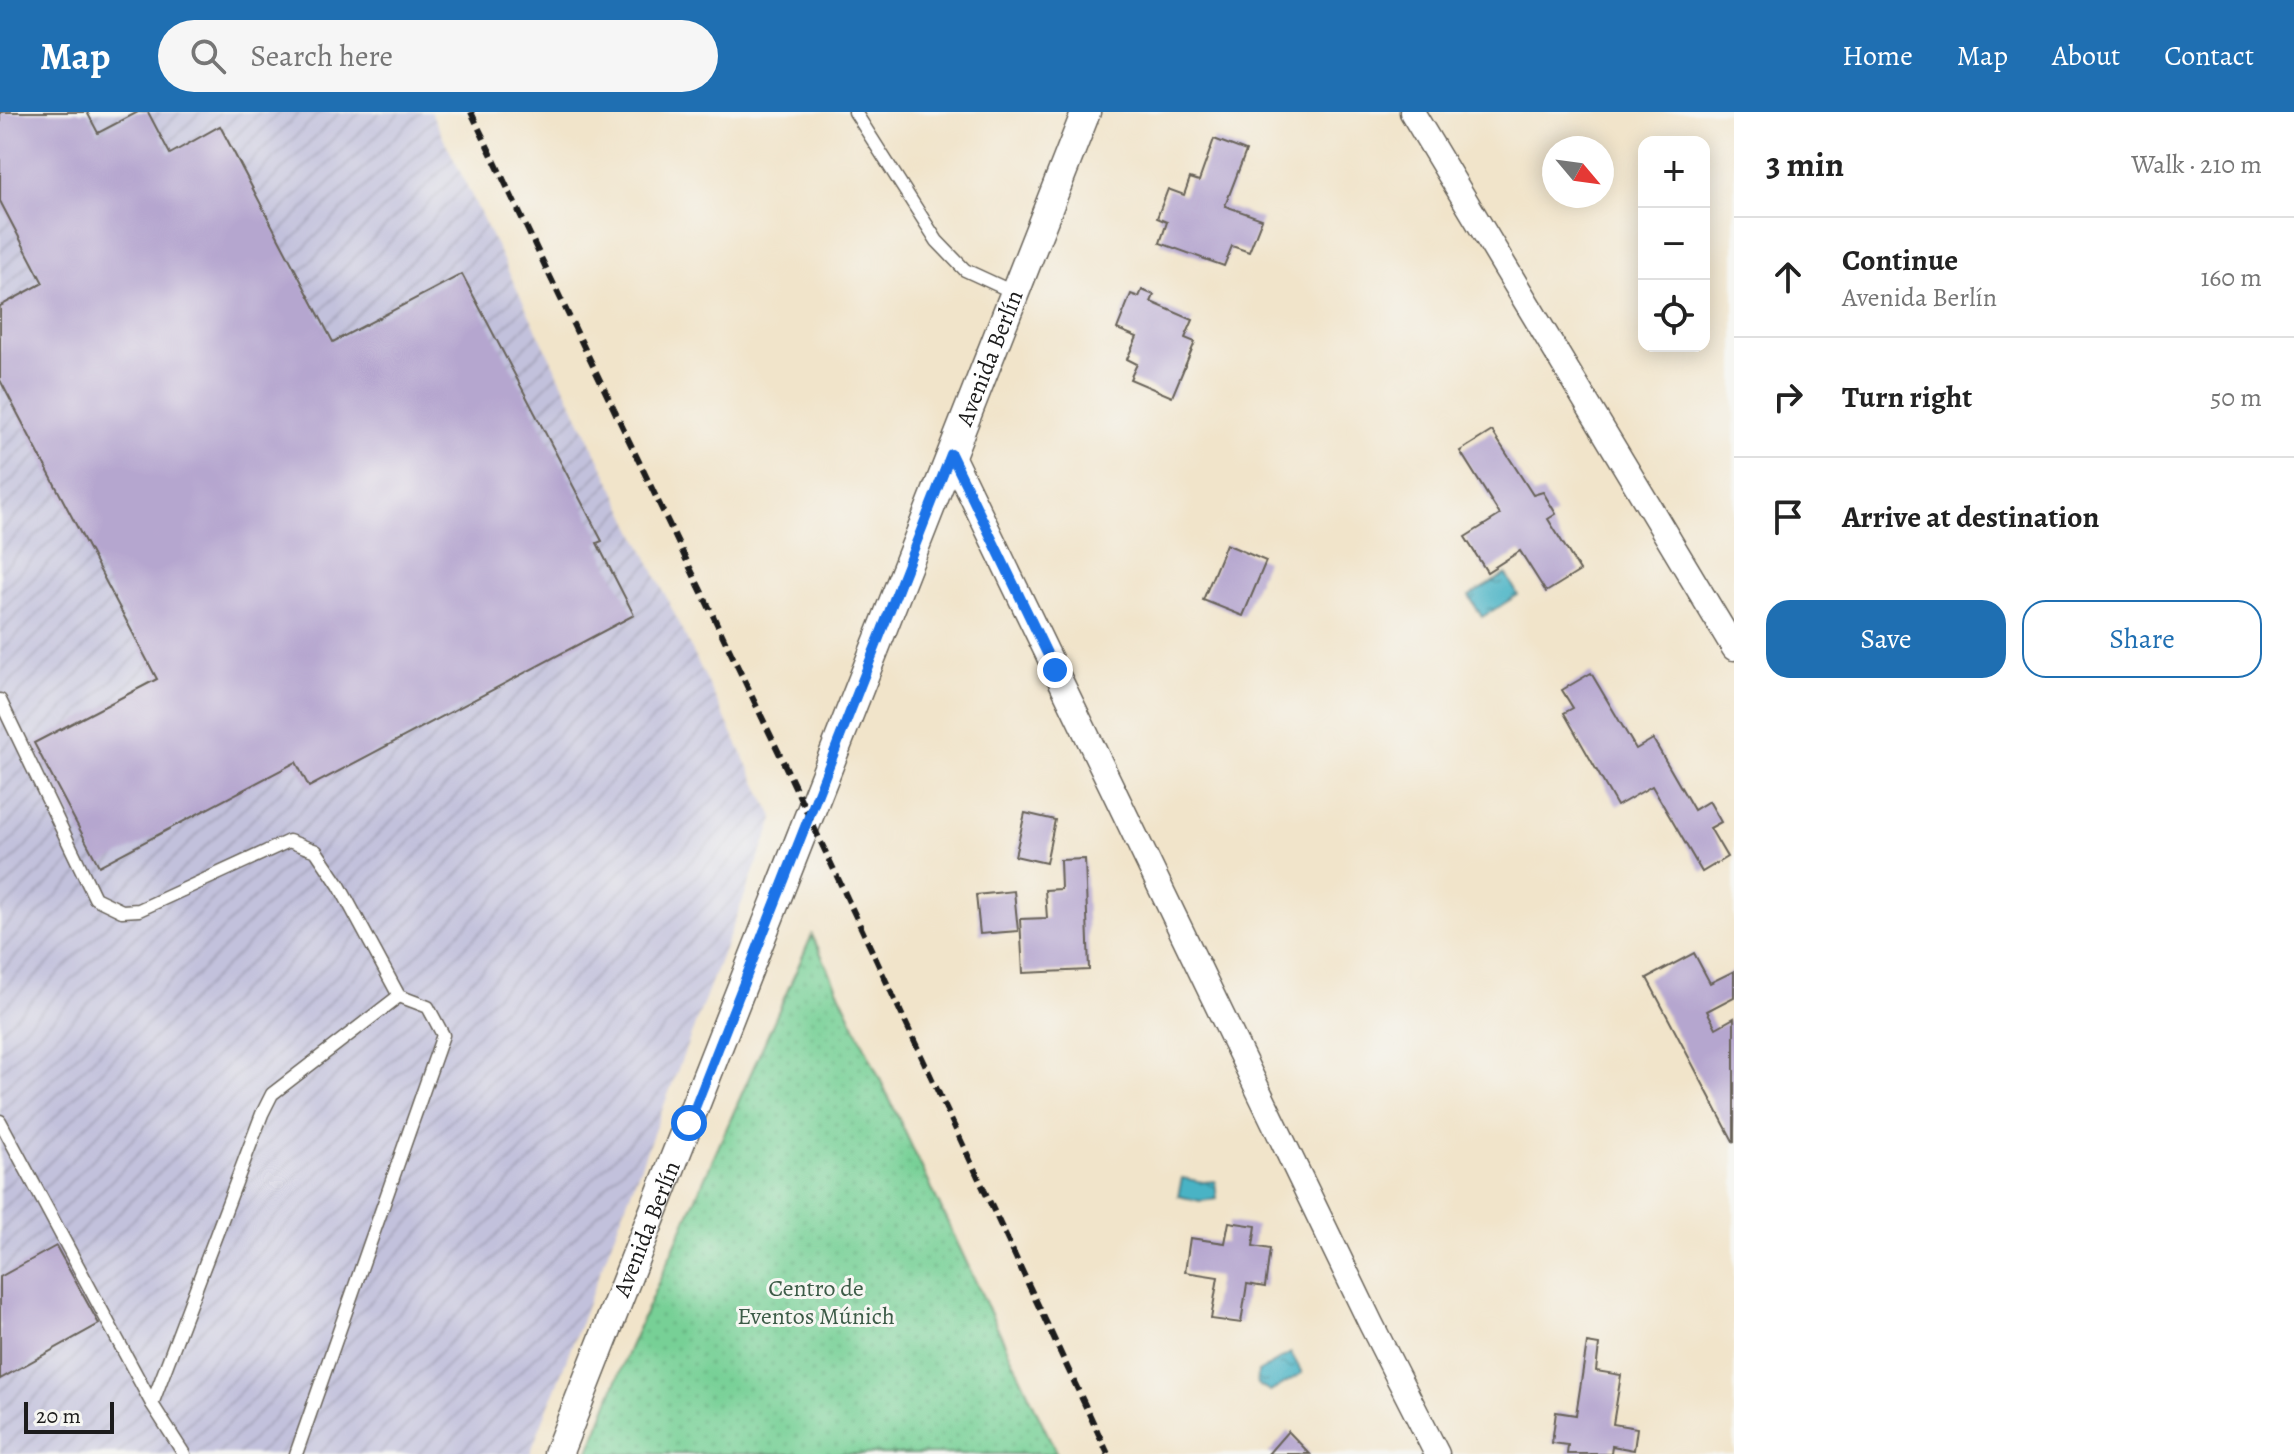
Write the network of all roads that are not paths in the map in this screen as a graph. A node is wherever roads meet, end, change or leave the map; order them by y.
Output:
1 (855, 112) edge
2 (1086, 112) edge
3 (1412, 112) edge
4 (1015, 293) junction
5 (951, 454) junction
6 (1734, 648) edge
7 (0, 700) edge
8 (399, 996) junction
9 (0, 1121) edge
10 (152, 1404) junction
11 (184, 1454) edge
12 (296, 1454) edge
13 (558, 1454) edge
14 (1437, 1454) edge

1 - 4 lane
2 - 4 street, Avenida Berlín
3 - 6 street
4 - 5 street, Avenida Berlín
5 - 13 street, Avenida Berlín
5 - 14 street
7 - 8 lane
8 - 10 lane
8 - 12 lane
9 - 10 lane
10 - 11 lane

